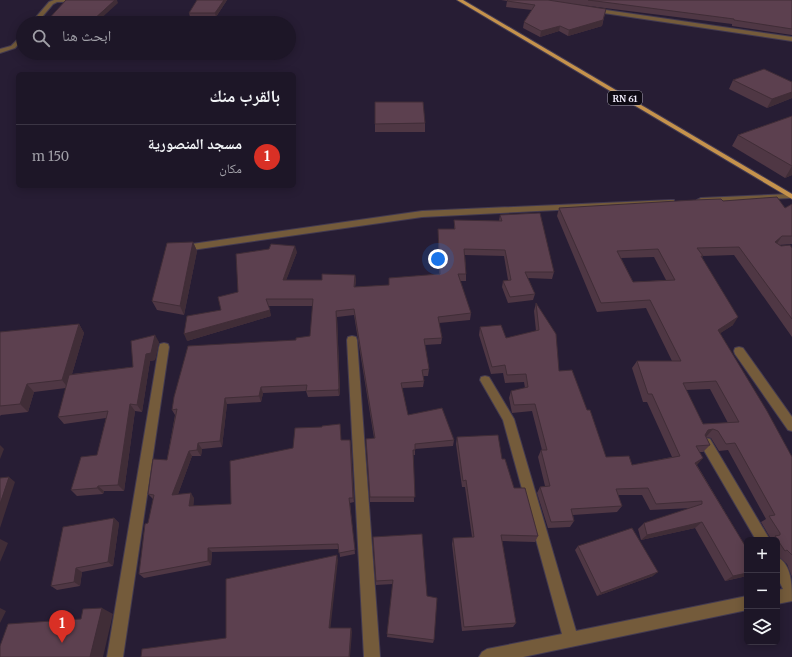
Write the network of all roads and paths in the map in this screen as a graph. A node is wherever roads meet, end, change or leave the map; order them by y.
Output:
1 (96, 0) edge
2 (459, 0) edge
3 (587, 9) edge
4 (40, 16) edge
5 (792, 40) edge
6 (16, 44) edge
7 (0, 51) edge
8 (791, 196) edge
9 (696, 200) edge
10 (680, 201) edge
11 (192, 247) edge
12 (352, 340) dead end
13 (164, 347) dead end
14 (739, 352) dead end
15 (486, 380) dead end
16 (792, 426) edge
17 (706, 443) edge
18 (761, 537) edge
19 (780, 569) edge
20 (792, 590) edge
21 (792, 594) edge
22 (780, 596) edge
23 (744, 604) edge
24 (571, 640) junction
25 (115, 657) edge
26 (372, 657) edge
27 (487, 657) edge

1 - 4 street
2 - 8 main road, RN 61
3 - 5 street
6 - 7 street
8 - 9 street
10 - 11 street
12 - 26 street
13 - 25 street
14 - 16 street
15 - 24 street
17 - 18 street
19 - 20 street
21 - 22 street
23 - 24 street
24 - 27 street

